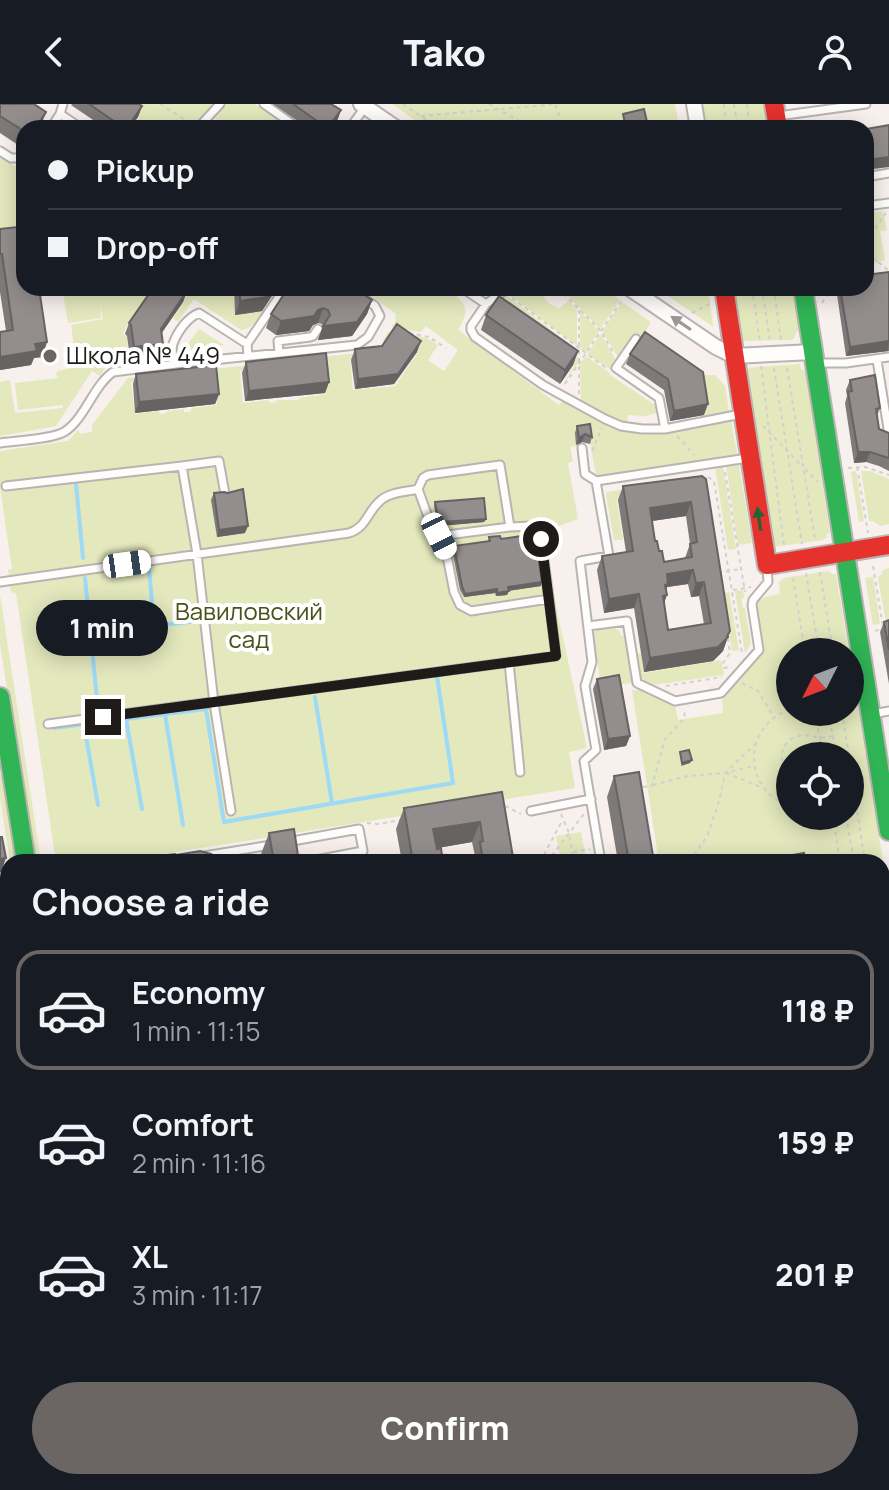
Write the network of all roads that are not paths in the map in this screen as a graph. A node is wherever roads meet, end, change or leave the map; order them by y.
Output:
1 (63, 104) edge
2 (220, 104) edge
3 (264, 104) edge
4 (866, 104) edge
5 (363, 105) edge
6 (60, 114) junction
7 (776, 116) edge
8 (56, 120) edge
9 (69, 120) edge
10 (205, 120) edge
11 (287, 120) edge
12 (385, 120) edge
13 (280, 296) edge
14 (361, 296) edge
15 (474, 296) edge
16 (497, 296) edge
17 (631, 296) edge
18 (718, 296) edge
19 (804, 296) edge
20 (486, 304) junction
21 (318, 329) dead end
22 (636, 339) edge
23 (247, 344) junction
24 (279, 353) junction
25 (248, 356) junction
26 (734, 356) junction
27 (889, 357) edge
28 (814, 358) junction
29 (877, 360) junction
30 (173, 364) junction
31 (744, 414) junction
32 (668, 429) junction
33 (889, 435) edge
34 (0, 443) edge
35 (582, 448) dead end
36 (750, 458) junction
37 (182, 466) junction
38 (596, 481) junction
39 (6, 486) dead end
40 (418, 489) junction
41 (225, 494) edge
42 (510, 527) junction
43 (439, 536) junction
44 (889, 545) edge
45 (845, 553) junction
46 (197, 554) junction
47 (767, 565) junction
48 (0, 582) edge
49 (549, 599) junction
50 (588, 626) junction
51 (509, 662) junction
52 (0, 699) edge
53 (214, 703) junction
54 (880, 713) edge
55 (48, 724) dead end
56 (520, 772) dead end
57 (591, 801) junction
58 (231, 811) dead end
59 (531, 811) road end
60 (889, 831) edge
61 (292, 842) junction
62 (294, 852) edge
63 (25, 854) edge
64 (234, 854) edge
65 (347, 854) edge
66 (600, 854) edge

1 - 6 lane
2 - 10 lane
3 - 11 lane
4 - 7 lane
5 - 12 street
6 - 8 lane
6 - 9 lane
13 - 23 lane
14 - 24 lane
15 - 20 lane
16 - 20 lane
26 -> 17 street
18 - 26 main road
19 - 28 main road
20 - 32 lane
21 - 24 lane
22 - 32 lane
23 - 25 lane
23 - 30 lane
24 - 25 lane
25 - 30 lane
26 - 28 street
26 - 31 main road
27 - 29 lane
28 - 29 lane
28 - 45 main road
29 - 33 lane
30 - 34 lane
31 - 32 lane
31 - 36 main road
35 - 38 lane
36 - 38 lane
47 -> 36 main road
37 - 39 lane
37 - 41 lane
37 - 46 lane
38 - 50 lane
40 - 42 lane
40 - 43 lane
40 - 46 lane
42 - 43 lane
42 - 49 lane
43 - 49 lane
44 - 45 main road
45 - 47 main road
45 - 54 main road
46 - 48 lane
46 - 53 lane
47 - 50 lane
49 - 51 lane
50 - 57 lane
51 - 53 lane
51 - 56 lane
52 - 63 main road
53 - 55 lane
53 - 58 lane
54 - 60 main road
57 - 59 lane
57 - 66 lane
61 - 62 lane
61 - 64 lane
61 - 65 lane

